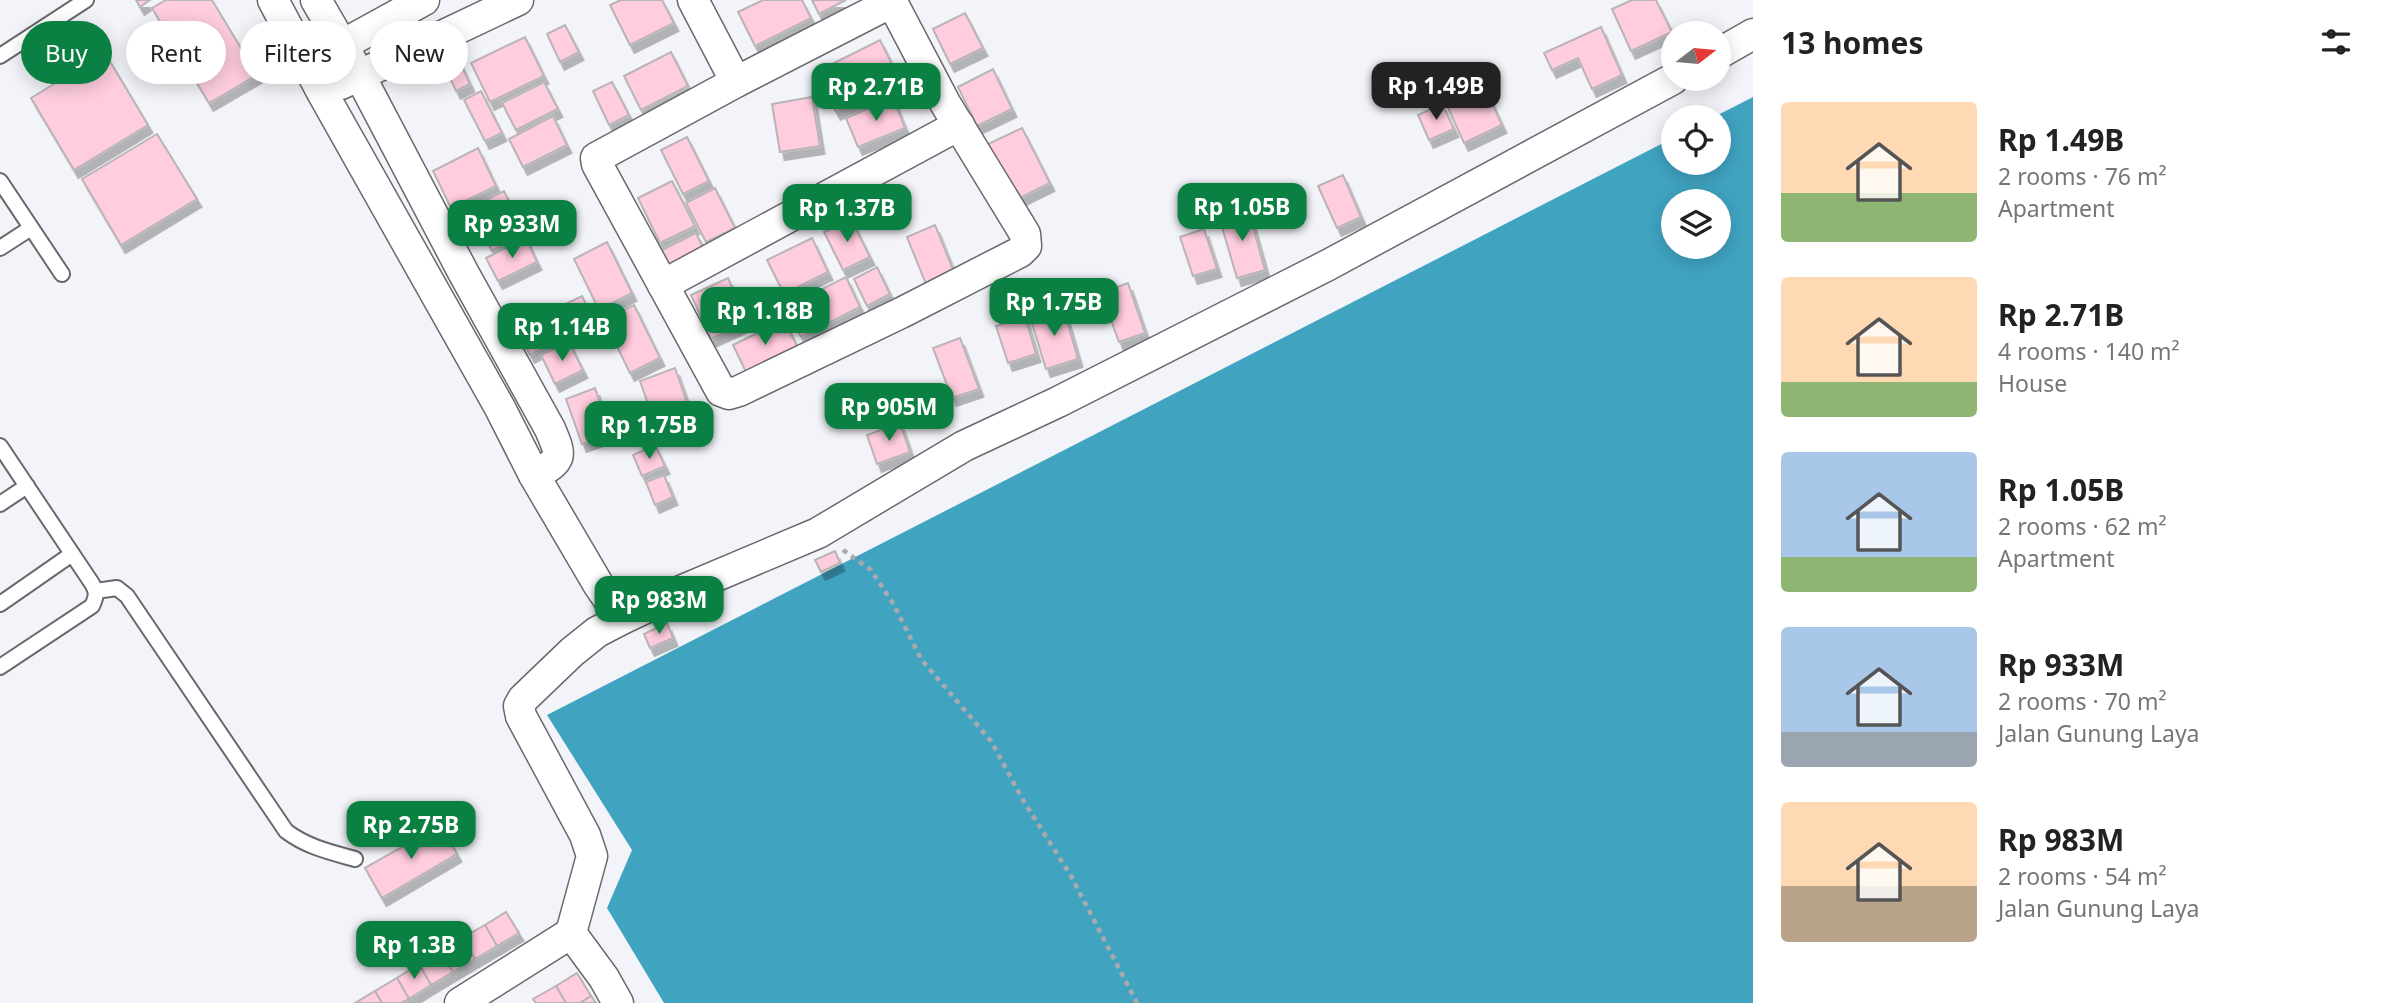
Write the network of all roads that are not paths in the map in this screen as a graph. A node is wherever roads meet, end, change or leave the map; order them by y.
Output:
1 (86, 0) edge
2 (273, 0) edge
3 (316, 0) edge
4 (424, 0) edge
5 (518, 0) edge
6 (693, 0) edge
7 (894, 1) edge
8 (293, 21) edge
9 (320, 21) edge
10 (1753, 34) edge
11 (356, 37) edge
12 (1731, 47) edge
13 (0, 56) edge
14 (356, 77) edge
15 (736, 82) junction
16 (342, 84) joint
17 (1661, 85) edge
18 (959, 125) junction
19 (0, 181) edge
20 (31, 228) junction
21 (0, 248) edge
22 (62, 274) dead end
23 (663, 285) junction
24 (0, 446) edge
25 (544, 470) junction
26 (27, 486) junction
27 (0, 504) edge
28 (72, 554) junction
29 (96, 591) junction
30 (0, 604) edge
31 (622, 619) junction
32 (0, 667) edge
33 (355, 859) dead end
34 (572, 933) junction
35 (460, 1003) edge
36 (618, 1003) edge

1 - 13 lane
2 - 8 street
3 - 9 street
4 - 11 street
5 - 14 street
6 - 15 street
7 - 15 street
7 - 18 street
10 - 12 street
15 - 23 street
16 - 25 street
16 - 25 street
17 - 31 street
18 - 23 street
18 - 23 street
19 - 20 lane
20 - 21 lane
20 - 22 lane
24 - 26 lane
25 - 31 street
26 - 27 lane
26 - 28 lane
28 - 29 lane
28 - 30 lane
29 - 32 lane
29 - 33 lane
31 - 34 street
34 - 35 street
34 - 36 street

